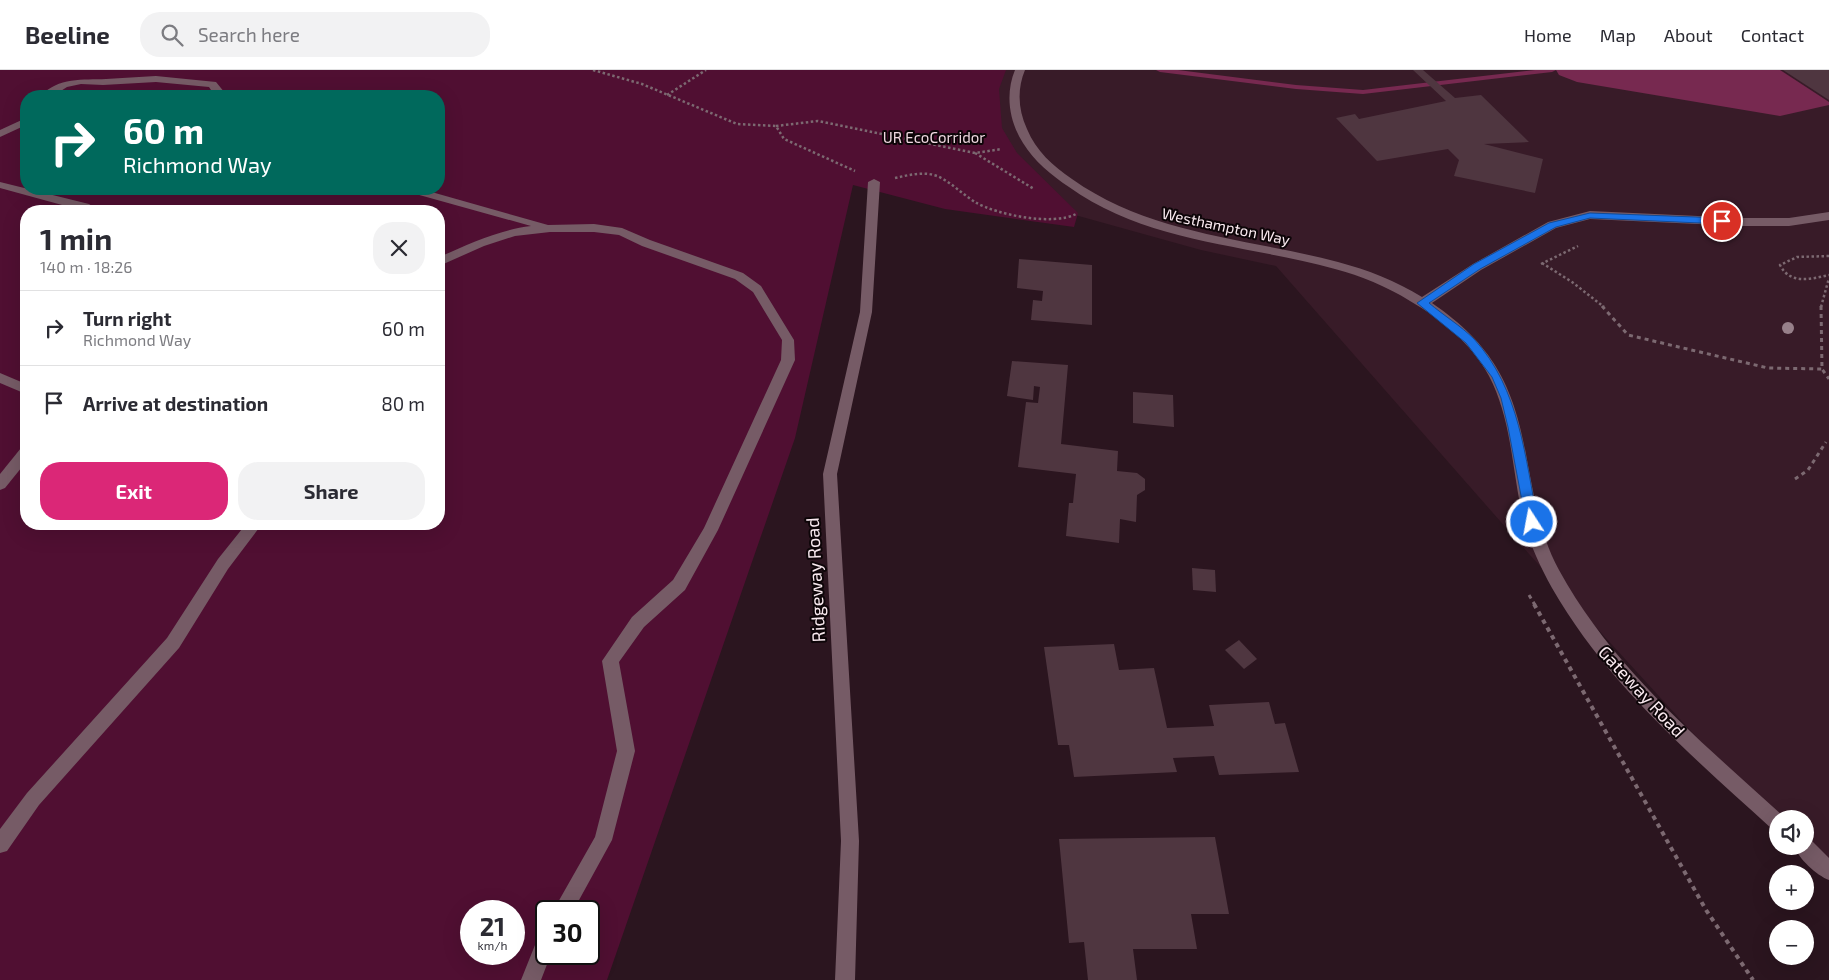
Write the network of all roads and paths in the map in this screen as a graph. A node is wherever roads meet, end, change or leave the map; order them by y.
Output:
1 (593, 70) edge
2 (706, 70) edge
3 (1020, 70) edge
4 (56, 90) edge
5 (217, 90) edge
6 (667, 95) junction
7 (20, 124) edge
8 (776, 126) junction
9 (0, 134) edge
10 (1008, 148) dead end
11 (975, 152) junction
12 (874, 182) junction
13 (0, 185) edge
14 (20, 190) edge
15 (1039, 192) dead end
16 (39, 195) edge
17 (431, 195) edge
18 (77, 205) edge
19 (1829, 216) edge
20 (1084, 217) dead end
21 (550, 228) junction
22 (1829, 256) edge
23 (1552, 258) dead end
24 (445, 259) edge
25 (1542, 263) junction
26 (1538, 265) dead end
27 (1829, 276) edge
28 (1422, 303) junction
29 (1822, 370) junction
30 (0, 378) edge
31 (1829, 379) edge
32 (20, 386) edge
33 (1826, 442) dead end
34 (20, 459) edge
35 (1795, 479) dead end
36 (0, 484) edge
37 (250, 530) edge
38 (1528, 591) dead end
39 (1769, 815) edge
40 (0, 844) edge
41 (1812, 855) edge
42 (1829, 871) edge
43 (569, 900) edge
44 (537, 965) edge
45 (531, 980) edge
46 (845, 980) edge
47 (1753, 980) edge

1 - 6 path
2 - 6 path
3 - 28 street, Westhampton Way
4 - 5 street
6 - 8 path
7 - 9 street
8 - 11 path
8 - 12 path
10 - 11 path
11 - 15 path
12 - 20 path
12 - 46 street, Ridgeway Road
13 - 14 street
16 - 18 street
17 - 21 street
19 - 28 street
21 - 24 street
21 - 43 street
22 - 27 path
23 - 25 path
25 - 26 path
25 - 29 path
27 - 29 path
28 - 39 street, Gateway Road
29 - 31 path
30 - 32 street
33 - 35 path
34 - 36 street
37 - 40 street
38 - 47 path
41 - 42 street
44 - 45 street

